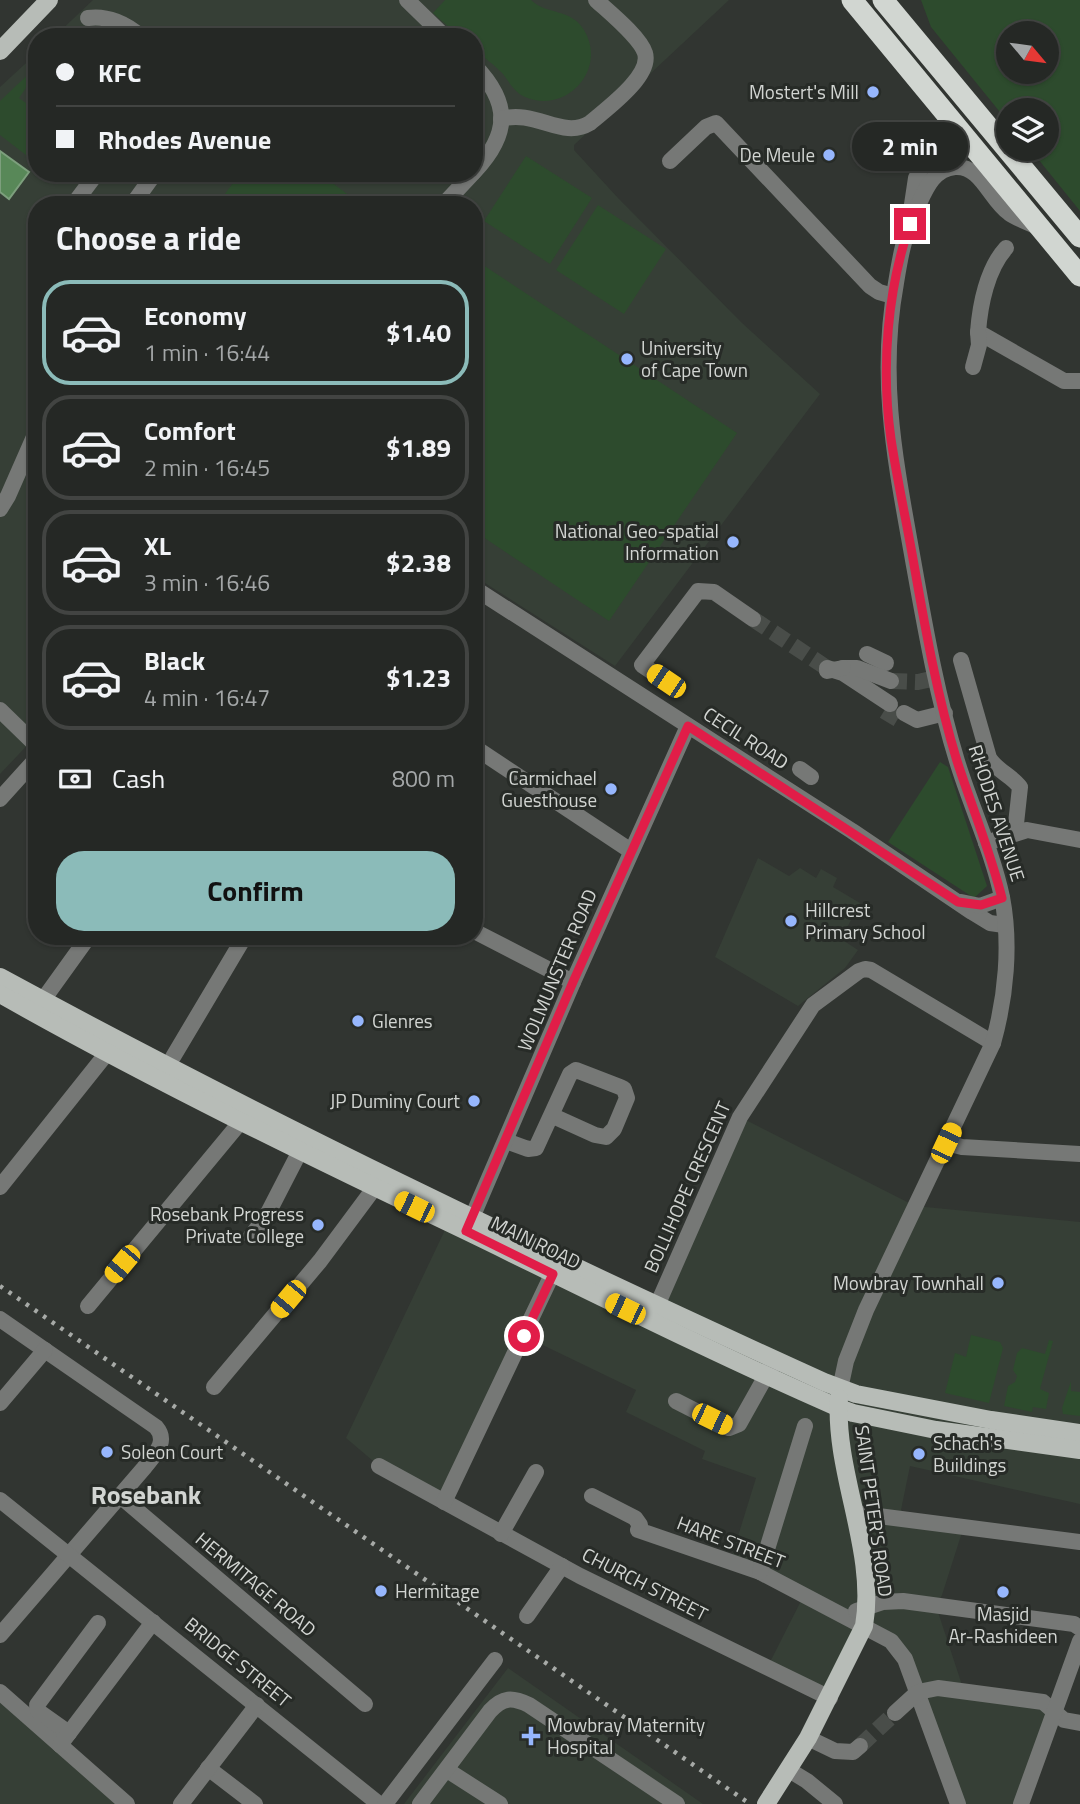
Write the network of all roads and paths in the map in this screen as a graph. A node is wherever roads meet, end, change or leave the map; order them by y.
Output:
1 (49, 0) edge
2 (407, 0) edge
3 (597, 0) edge
4 (852, 0) edge
5 (883, 0) edge
6 (88, 18) dead end
7 (129, 28) edge
8 (436, 28) edge
9 (0, 51) edge
10 (483, 75) edge
11 (501, 119) junction
12 (932, 148) dead end
13 (670, 161) dead end
14 (483, 162) edge
15 (465, 182) edge
16 (461, 186) junction
17 (452, 196) edge
18 (462, 196) edge
19 (910, 224) junction
20 (1039, 228) junction
21 (1080, 237) edge
22 (1006, 248) dead end
23 (1080, 276) edge
24 (893, 296) junction
25 (978, 332) junction
26 (973, 367) dead end
27 (1080, 381) edge
28 (28, 450) edge
29 (0, 509) edge
30 (483, 594) edge
31 (753, 619) tunnel mouth
32 (867, 654) dead end
33 (961, 660) dead end
34 (886, 663) tunnel mouth
35 (642, 665) junction
36 (827, 671) tunnel mouth
37 (666, 681) dead end
38 (891, 681) tunnel mouth
39 (628, 687) junction
40 (0, 710) edge
41 (945, 713) junction
42 (907, 718) tunnel mouth
43 (688, 726) junction
44 (28, 737) edge
45 (483, 753) edge
46 (28, 768) edge
47 (0, 799) edge
48 (1015, 833) junction
49 (1080, 840) edge
50 (986, 843) junction
51 (631, 851) junction
52 (1002, 898) junction
53 (958, 902) junction
54 (1004, 925) junction
55 (483, 936) edge
56 (83, 945) edge
57 (240, 945) edge
58 (0, 977) edge
59 (573, 982) junction
60 (0, 994) edge
61 (43, 1000) junction
62 (993, 1043) junction
63 (107, 1053) junction
64 (173, 1056) dead end
65 (246, 1115) junction
66 (553, 1116) junction
67 (506, 1141) junction
68 (946, 1143) junction
69 (300, 1151) junction
70 (1080, 1154) edge
71 (380, 1181) junction
72 (0, 1187) edge
73 (469, 1224) junction
74 (251, 1236) dead end
75 (556, 1267) junction
76 (88, 1306) dead end
77 (653, 1313) junction
78 (0, 1319) edge
79 (45, 1350) junction
80 (771, 1367) junction
81 (214, 1387) dead end
82 (840, 1389) junction
83 (676, 1401) dead end
84 (0, 1403) edge
85 (839, 1408) junction
86 (805, 1426) dead end
87 (1080, 1433) edge
88 (1080, 1450) edge
89 (379, 1466) dead end
90 (536, 1472) dead end
91 (120, 1496) junction
92 (592, 1496) dead end
93 (0, 1500) edge
94 (444, 1502) junction
95 (855, 1513) junction
96 (501, 1534) junction
97 (1080, 1542) edge
98 (69, 1555) junction
99 (562, 1566) junction
100 (760, 1572) junction
101 (867, 1606) junction
102 (843, 1615) junction
103 (527, 1616) dead end
104 (153, 1622) junction
105 (98, 1623) dead end
106 (864, 1626) junction
107 (1080, 1628) edge
108 (0, 1635) edge
109 (1080, 1640) edge
110 (495, 1660) dead end
111 (0, 1692) edge
112 (918, 1692) junction
113 (830, 1698) junction
114 (257, 1704) junction
115 (365, 1704) dead end
116 (1054, 1712) junction
117 (895, 1713) tunnel mouth
118 (1080, 1723) edge
119 (808, 1738) junction
120 (65, 1739) junction
121 (860, 1746) tunnel mouth
122 (208, 1768) junction
123 (447, 1770) junction
124 (789, 1770) junction
125 (768, 1800) edge
126 (127, 1804) edge
127 (181, 1804) edge
128 (255, 1804) edge
129 (379, 1804) edge
130 (385, 1804) edge
131 (420, 1804) edge
132 (500, 1804) edge
133 (677, 1804) edge
134 (835, 1804) edge
135 (958, 1804) edge
136 (1021, 1804) edge

1 - 9 main road
2 - 8 street
3 - 11 street
4 - 20 highway
5 - 21 highway
6 - 7 street
10 - 11 street
11 - 14 street
12 - 19 street
13 - 24 street
15 - 16 street
16 - 17 street
16 - 18 street
19 - 20 street
19 - 24 street, RHODES AVENUE
20 - 23 highway
22 - 25 street
24 - 41 street, RHODES AVENUE
25 - 26 street
25 - 27 street
28 - 29 street
30 - 39 street, CECIL ROAD
31 - 35 street
32 - 34 street
33 - 48 street
35 - 37 street
35 - 39 street
36 - 38 street, bridge
39 - 43 street, CECIL ROAD
40 - 44 street
41 - 42 street
41 - 50 street, RHODES AVENUE
43 - 51 street, WOLMUNSTER ROAD
43 - 53 street, CECIL ROAD
45 - 51 street
46 - 47 street
48 - 49 street
48 - 50 street
50 - 52 street, RHODES AVENUE
51 - 59 street, WOLMUNSTER ROAD
52 - 53 street
52 - 54 street, RHODES AVENUE
53 - 54 street, CECIL ROAD
54 - 62 street, RHODES AVENUE
55 - 59 street
56 - 61 street
57 - 64 street
58 - 61 main road, MAIN ROAD
59 - 67 street, WOLMUNSTER ROAD
60 - 63 main road, MAIN ROAD
61 - 65 main road, MAIN ROAD
62 - 68 street, RHODES AVENUE
62 - 77 street, BOLLIHOPE CRESCENT
63 - 65 main road, MAIN ROAD
63 - 72 street
65 - 69 main road, MAIN ROAD
65 - 71 main road, MAIN ROAD
65 - 76 street
66 - 66 street
66 - 67 street
67 - 73 street, WOLMUNSTER ROAD
68 - 70 street
68 - 82 street, RHODES AVENUE
69 - 71 main road, MAIN ROAD
69 - 74 street
71 - 73 main road, MAIN ROAD
71 - 81 street
73 - 75 main road, MAIN ROAD
75 - 77 main road, MAIN ROAD
75 - 94 street
77 - 80 main road, MAIN ROAD
78 - 79 street
79 - 84 street
79 - 91 street
80 - 82 main road, MAIN ROAD
80 - 83 street
80 - 85 main road, MAIN ROAD
82 - 85 main road, SAINT PETER'S ROAD
82 - 87 main road, MAIN ROAD
85 - 88 main road, MAIN ROAD
85 - 95 main road, SAINT PETER'S ROAD
86 - 100 street
89 - 94 street, CHURCH STREET
90 - 96 street
91 - 98 street
91 - 115 street, HERMITAGE ROAD
92 - 100 street, HARE STREET
93 - 98 street, BRIDGE STREET
94 - 96 street, CHURCH STREET
95 - 97 street
95 - 101 main road, SAINT PETER'S ROAD
96 - 99 street, CHURCH STREET
98 - 104 street, BRIDGE STREET
98 - 108 street
99 - 103 street
99 - 113 street, CHURCH STREET
100 - 102 street, HARE STREET
101 - 102 street
101 - 106 main road, SAINT PETER'S ROAD
101 - 107 street
102 - 106 street, HARE STREET
104 - 114 street, BRIDGE STREET
104 - 120 street
105 - 120 street
106 - 112 street, HARE STREET
106 - 113 main road, SAINT PETER'S ROAD
109 - 116 street
110 - 130 street
111 - 120 street
112 - 116 street
112 - 117 street
112 - 135 street, HARE STREET
113 - 119 main road, SAINT PETER'S ROAD
114 - 122 street
114 - 129 street, BRIDGE STREET
116 - 118 street
116 - 136 street
119 - 121 street
119 - 124 main road, SAINT PETER'S ROAD
120 - 126 street
122 - 127 street
122 - 128 street
123 - 131 street
123 - 132 street
123 - 133 street
124 - 125 main road, SAINT PETER'S ROAD
124 - 134 street

